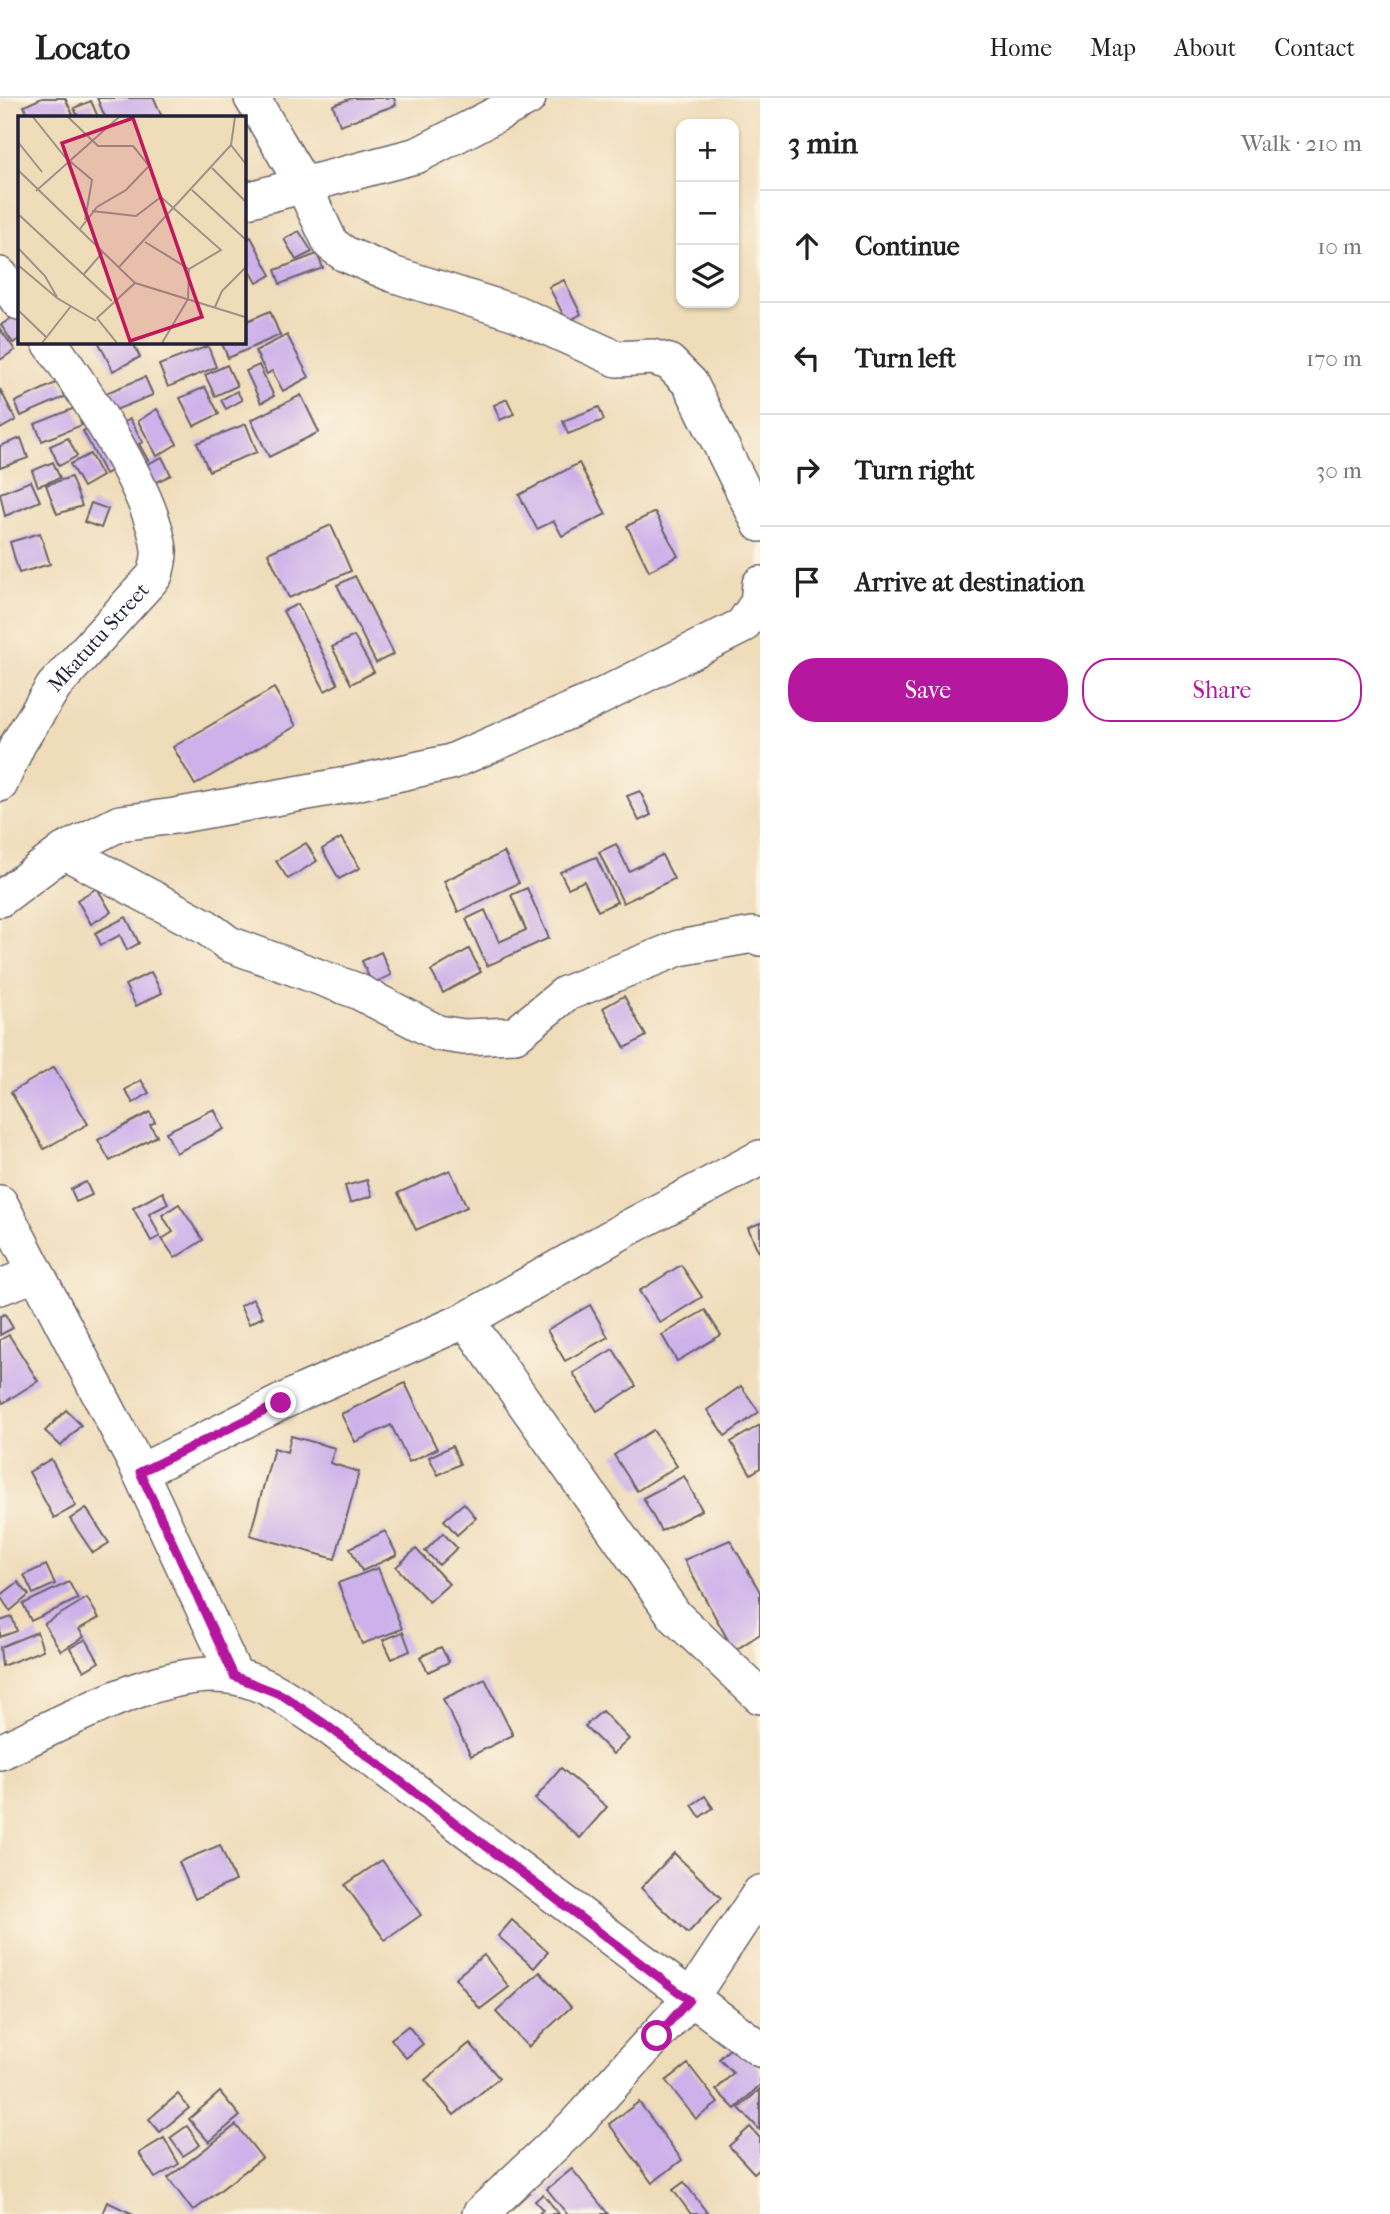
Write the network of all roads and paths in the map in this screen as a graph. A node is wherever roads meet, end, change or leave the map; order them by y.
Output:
1 (251, 98) edge
2 (528, 98) edge
3 (302, 183) junction
4 (245, 200) edge
5 (50, 343) edge
6 (760, 524) edge
7 (760, 584) edge
8 (0, 784) edge
9 (64, 851) junction
10 (0, 899) edge
11 (760, 938) edge
12 (760, 1158) edge
13 (0, 1203) edge
14 (36, 1274) junction
15 (0, 1287) edge
16 (466, 1320) junction
17 (140, 1472) junction
18 (234, 1676) junction
19 (760, 1696) edge
20 (0, 1752) edge
21 (760, 1893) edge
22 (689, 2000) junction
23 (760, 2049) edge
24 (480, 2214) edge

1 - 3 street
2 - 3 street
3 - 4 street
3 - 6 street
5 - 8 street, Mkatutu Street
7 - 9 street
9 - 10 street
9 - 11 street
12 - 16 street
13 - 14 street
14 - 15 street
14 - 17 street
16 - 17 street
16 - 19 street
17 - 18 street
18 - 20 street
18 - 22 street
21 - 22 street
22 - 23 street
22 - 24 street

